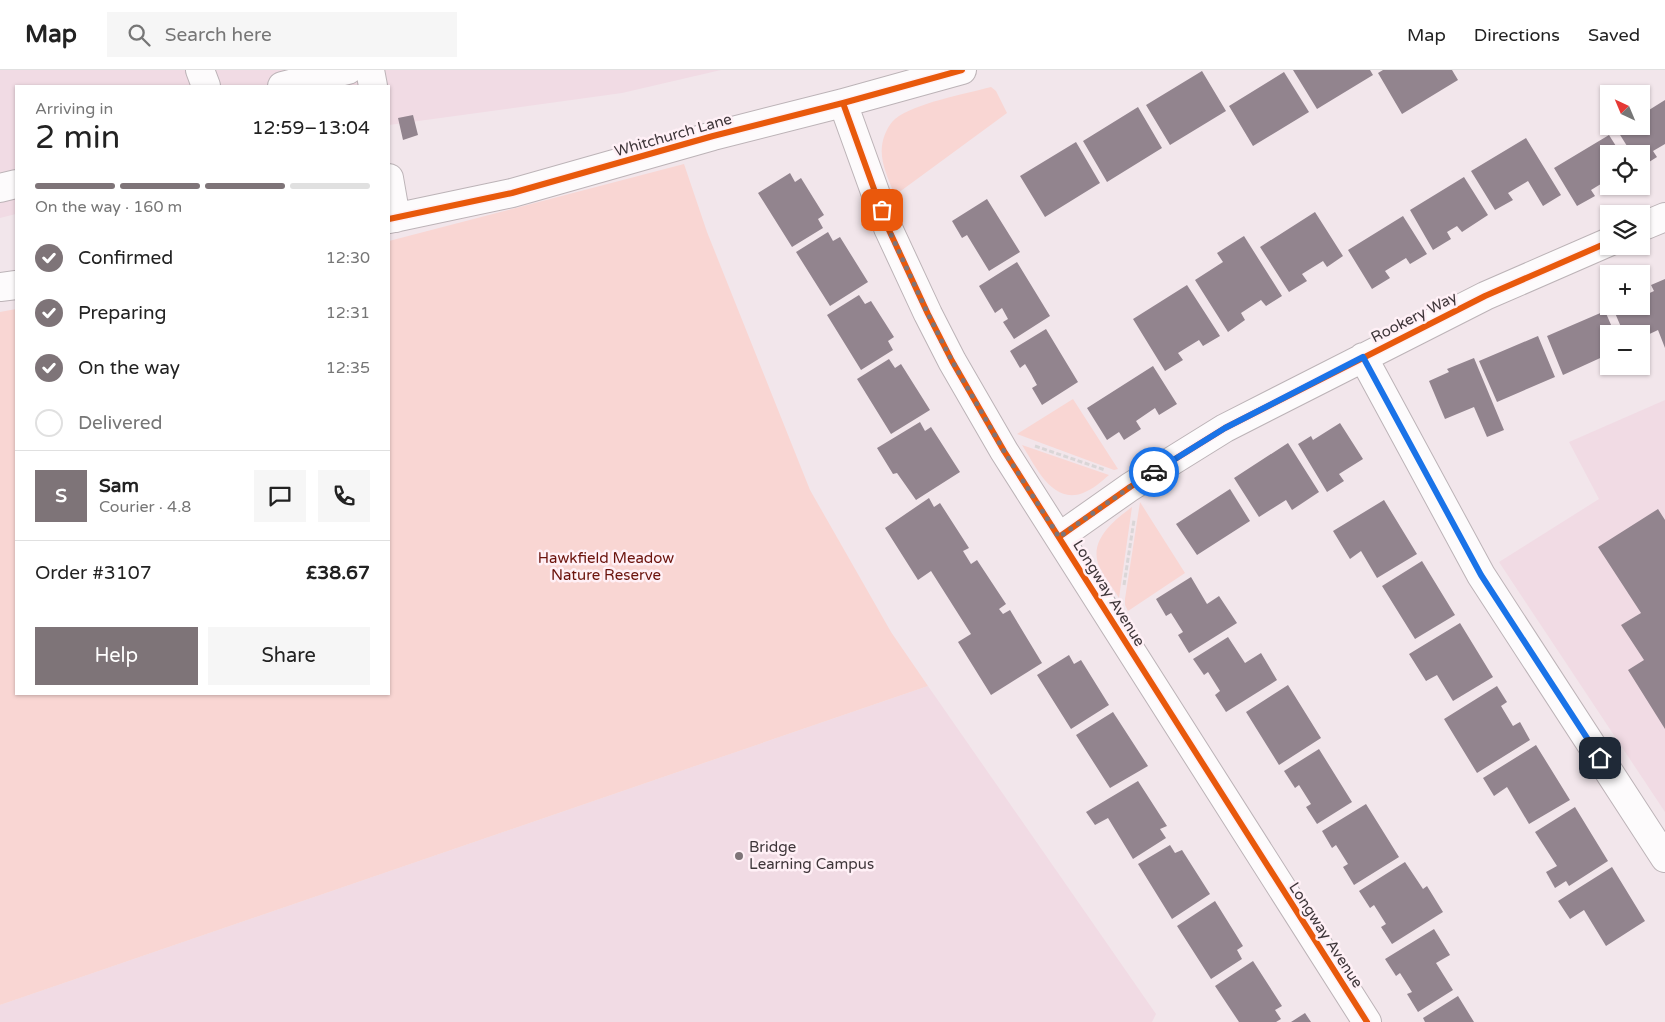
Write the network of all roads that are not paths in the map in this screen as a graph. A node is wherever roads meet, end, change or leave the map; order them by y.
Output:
1 (200, 70) edge
2 (348, 70) edge
3 (370, 70) edge
4 (962, 70) edge
5 (322, 81) edge
6 (206, 85) edge
7 (290, 85) edge
8 (373, 85) edge
9 (843, 103) junction
10 (15, 184) edge
11 (0, 188) edge
12 (390, 191) edge
13 (1665, 217) edge
14 (392, 218) edge
15 (1650, 223) edge
16 (1600, 246) edge
17 (15, 285) edge
18 (0, 287) edge
19 (1363, 357) junction
20 (1059, 537) junction
21 (1665, 858) edge
22 (1367, 1022) edge

1 - 6 street
2 - 5 street
3 - 8 street
4 - 9 street, Whitchurch Lane
5 - 7 street
9 - 14 street, Whitchurch Lane
9 - 20 street, Longway Avenue
10 - 11 street
12 - 14 street
13 - 15 street
16 - 19 street, Rookery Way
17 - 18 street
19 - 20 street, Rookery Way
19 - 21 street
20 - 22 street, Longway Avenue

